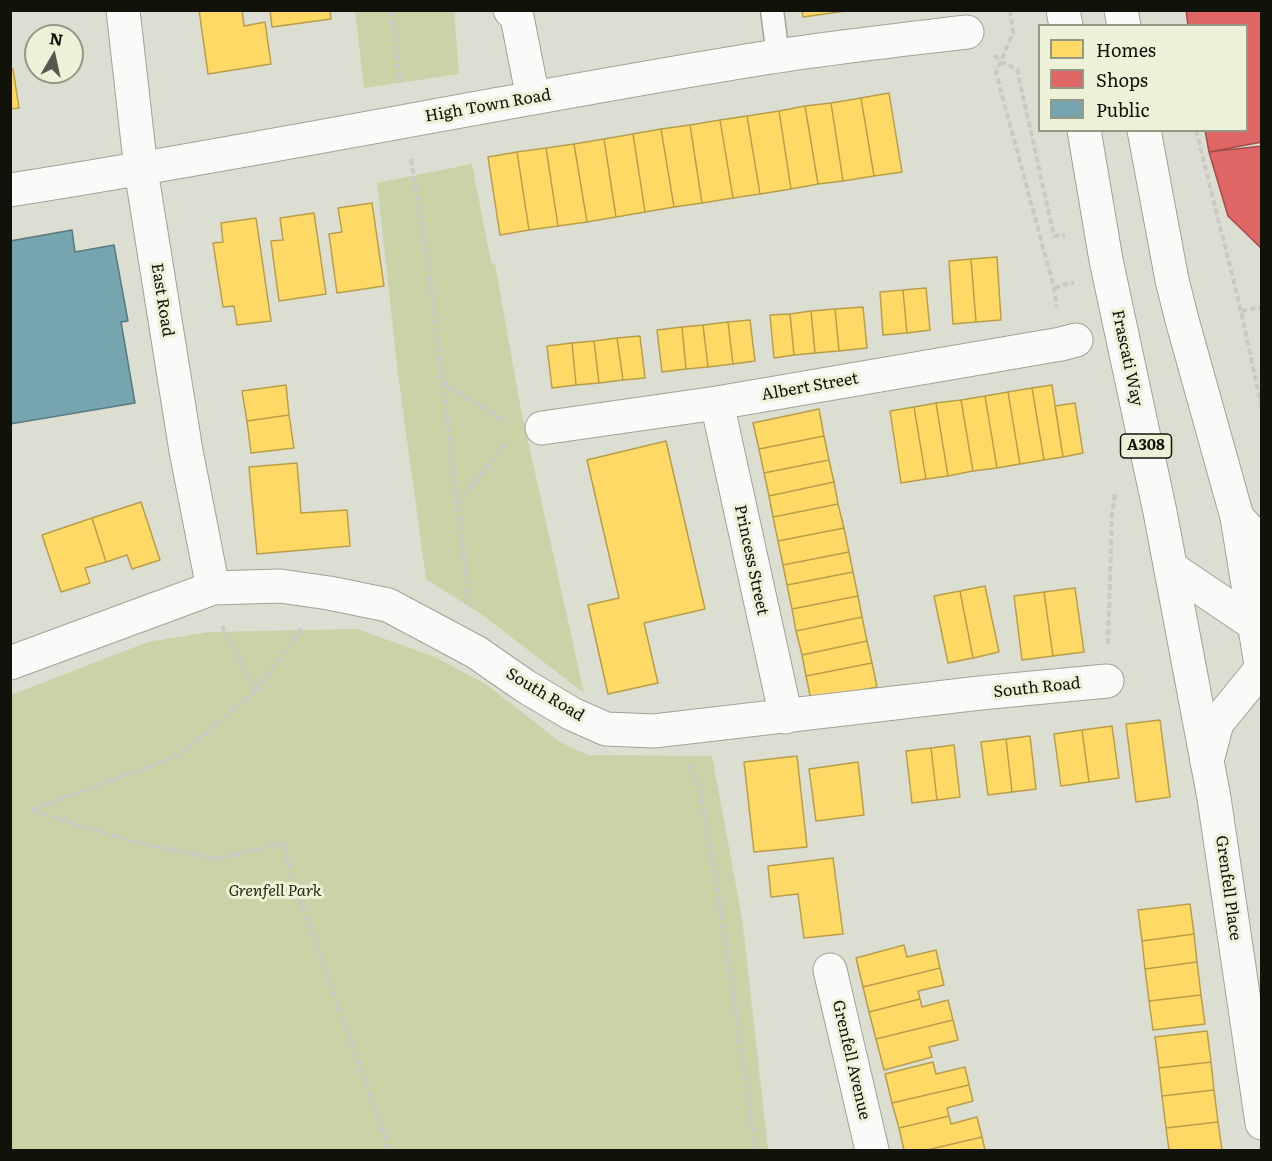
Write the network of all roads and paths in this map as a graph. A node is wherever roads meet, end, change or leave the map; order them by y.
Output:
1 (123, 10) edge
2 (391, 10) edge
3 (510, 10) edge
4 (772, 10) edge
5 (1010, 10) edge
6 (965, 21) edge
7 (778, 56) junction
8 (1001, 62) junction
9 (533, 98) junction
10 (405, 121) junction
11 (1084, 132) edge
12 (1144, 132) edge
13 (1196, 132) edge
14 (141, 170) junction
15 (10, 190) edge
16 (1071, 234) dead end
17 (1079, 283) dead end
18 (1262, 307) edge
19 (1241, 311) junction
20 (1076, 342) dead end
21 (442, 382) junction
22 (717, 403) junction
23 (1262, 409) edge
24 (507, 424) dead end
25 (542, 428) dead end
26 (509, 439) dead end
27 (1115, 492) dead end
28 (457, 504) junction
29 (1237, 518) junction
30 (1262, 545) edge
31 (1171, 568) junction
32 (213, 588) junction
33 (308, 621) dead end
34 (1258, 625) edge
35 (476, 652) junction
36 (10, 663) edge
37 (1261, 669) edge
38 (1107, 681) joint
39 (255, 691) junction
40 (786, 717) junction
41 (1207, 761) junction
42 (687, 762) dead end
43 (830, 970) dead end
44 (1262, 1123) edge
45 (390, 1150) edge
46 (756, 1150) edge
47 (872, 1150) edge

1 - 14 street, East Road
2 - 10 path
3 - 9 street
4 - 7 lane
5 - 8 path
6 - 7 street, High Town Road
7 - 9 street, High Town Road
8 - 16 path
8 - 17 path
9 - 10 street, High Town Road
10 - 14 street, High Town Road
10 - 21 path
11 - 31 street, Frascati Way / A308
12 - 29 street
13 - 19 path
14 - 15 street, High Town Road
14 - 32 street, East Road
18 - 19 path
19 - 23 path
20 - 22 street, Albert Street
21 - 24 path
21 - 28 path
22 - 25 street, Albert Street
22 - 40 street, Princess Street
26 - 28 path
27 - 38 path
28 - 35 path
29 - 30 street
29 - 34 street, Grenfell Place
31 - 34 street
31 - 41 street, Frascati Way / A308
32 - 35 street, South Road
32 - 36 street, South Road
32 - 39 path
33 - 39 path
34 - 37 street, Grenfell Place
35 - 40 street, South Road
37 - 41 street, Grenfell Place
38 - 40 street, South Road
39 - 45 path
41 - 44 street, Grenfell Place / A308
42 - 46 path
43 - 47 street, Grenfell Avenue

